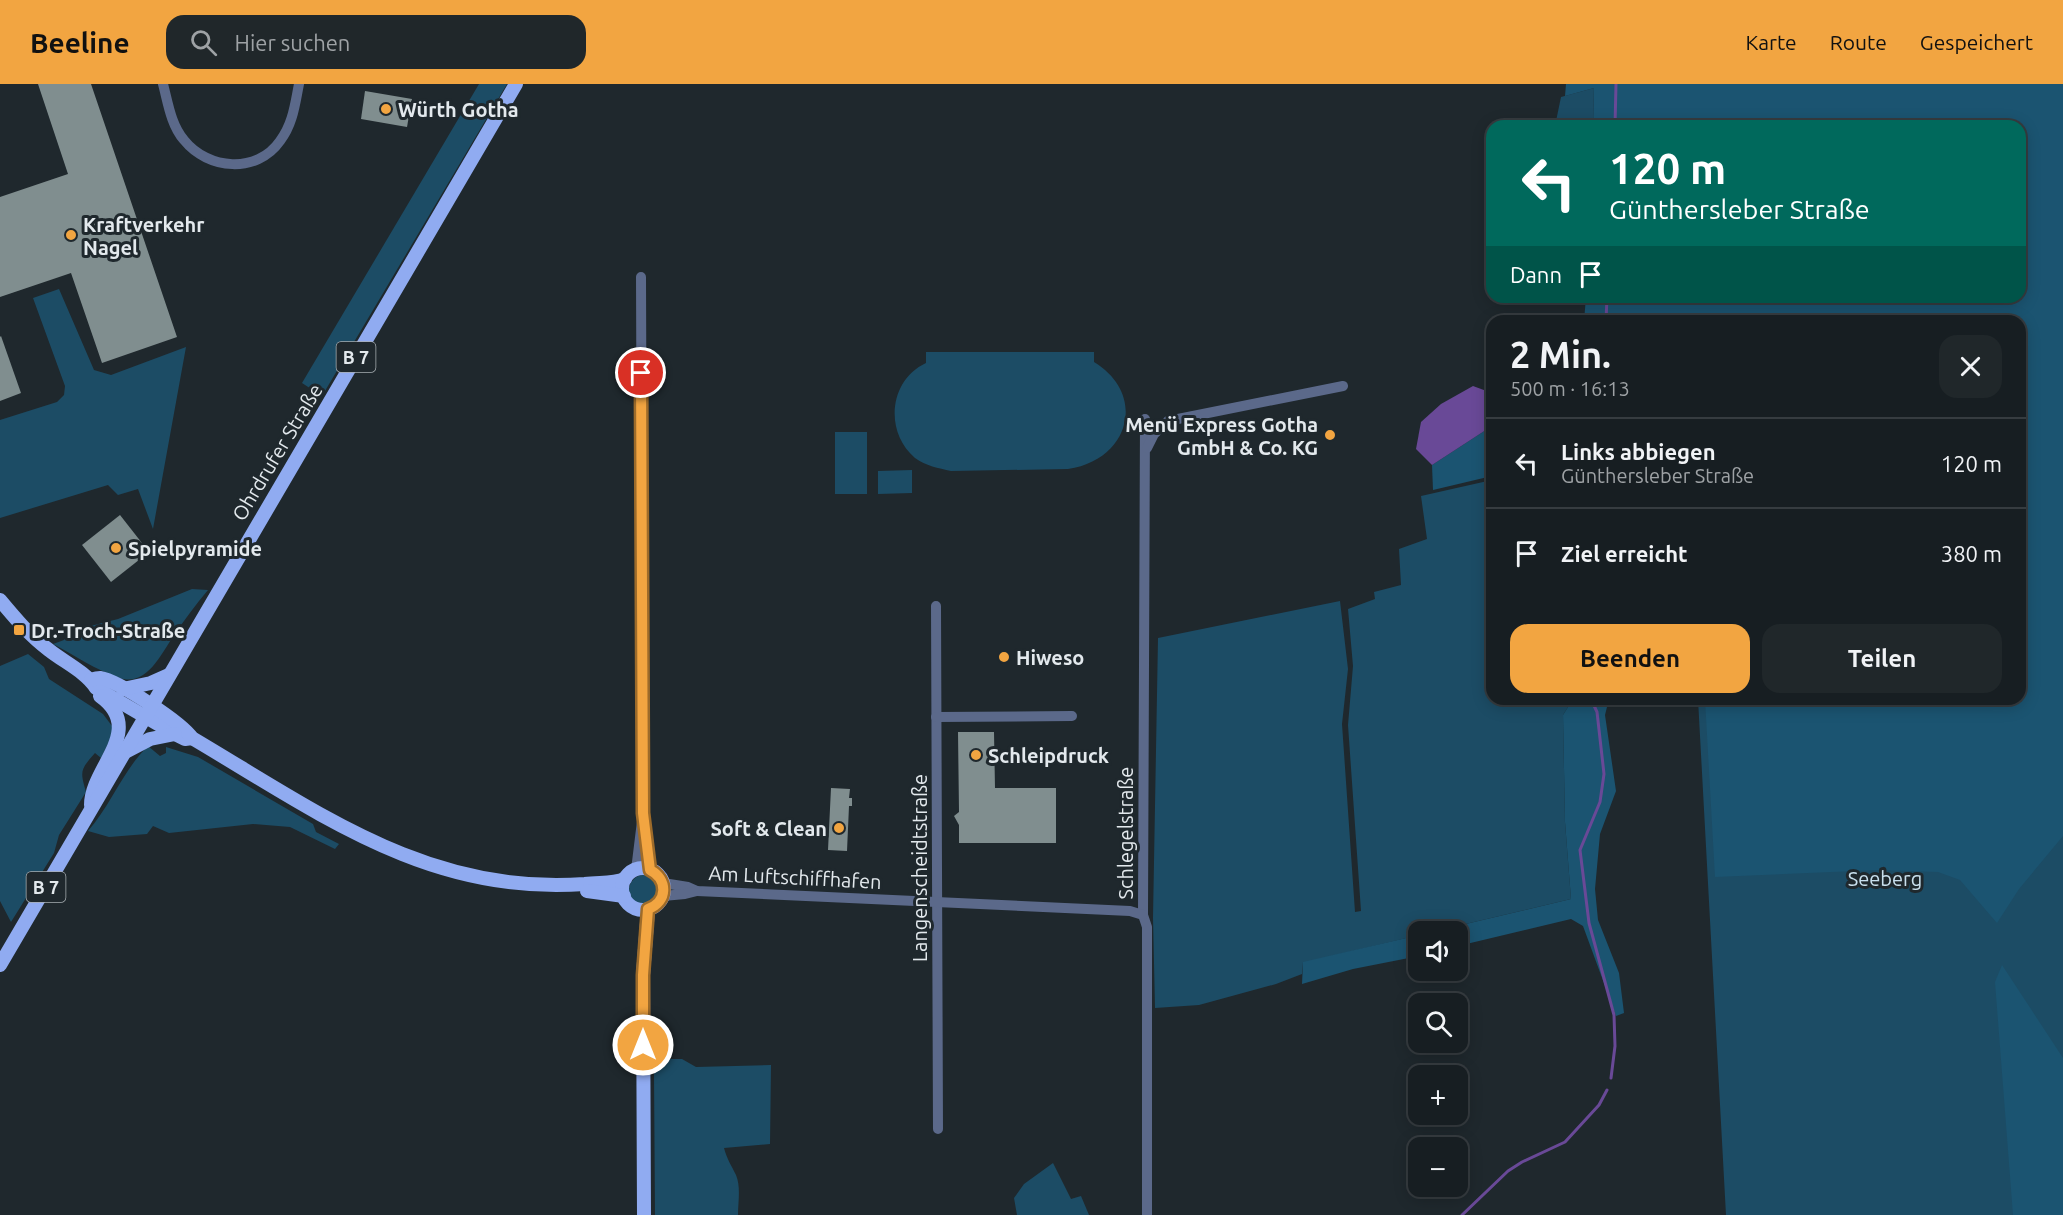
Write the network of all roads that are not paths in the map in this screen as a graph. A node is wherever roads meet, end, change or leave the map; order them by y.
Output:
1 (163, 84) edge
2 (299, 84) edge
3 (516, 84) edge
4 (641, 277) dead end
5 (1343, 386) dead end
6 (1145, 419) dead end
7 (1145, 451) junction
8 (0, 600) edge
9 (936, 606) dead end
10 (49, 650) junction
11 (169, 675) junction
12 (91, 680) junction
13 (123, 689) junction
14 (149, 711) junction
15 (936, 717) junction
16 (1072, 717) dead end
17 (175, 734) junction
18 (192, 738) junction
19 (127, 751) junction
20 (91, 810) junction
21 (637, 873) junction
22 (569, 886) junction
23 (663, 889) junction
24 (624, 896) junction
25 (937, 901) junction
26 (643, 909) junction
27 (1143, 915) junction
28 (0, 965) edge
29 (938, 1130) dead end
30 (644, 1215) edge
31 (1147, 1215) edge

1 - 2 street
3 - 11 main road, Ohrdrufer Straße / B 7
4 - 21 street
5 - 7 street
6 - 7 street, Schlegelstraße
7 - 27 street, Schlegelstraße
8 - 10 main road
9 - 15 street, Langenscheidtstraße
10 - 12 main road
10 - 20 main road
11 - 13 main road
11 - 14 main road, Ohrdrufer Straße / B 7
12 - 13 main road
12 - 14 main road
13 - 14 main road
14 - 17 main road
14 - 18 main road
14 - 19 main road, B 7
15 - 16 street
15 - 25 street, Langenscheidtstraße
17 - 18 main road
17 - 19 main road
18 - 22 main road
19 - 20 main road, B 7
20 - 28 main road, B 7
21 - 22 main road
21 - 23 main road
21 - 24 main road
22 - 24 main road
23 - 25 street, Am Luftschiffhafen
23 - 26 main road
24 - 26 main road
25 - 27 street, Am Luftschiffhafen
25 - 29 street, Langenscheidtstraße
26 - 30 main road
27 - 31 street, Schlegelstraße

